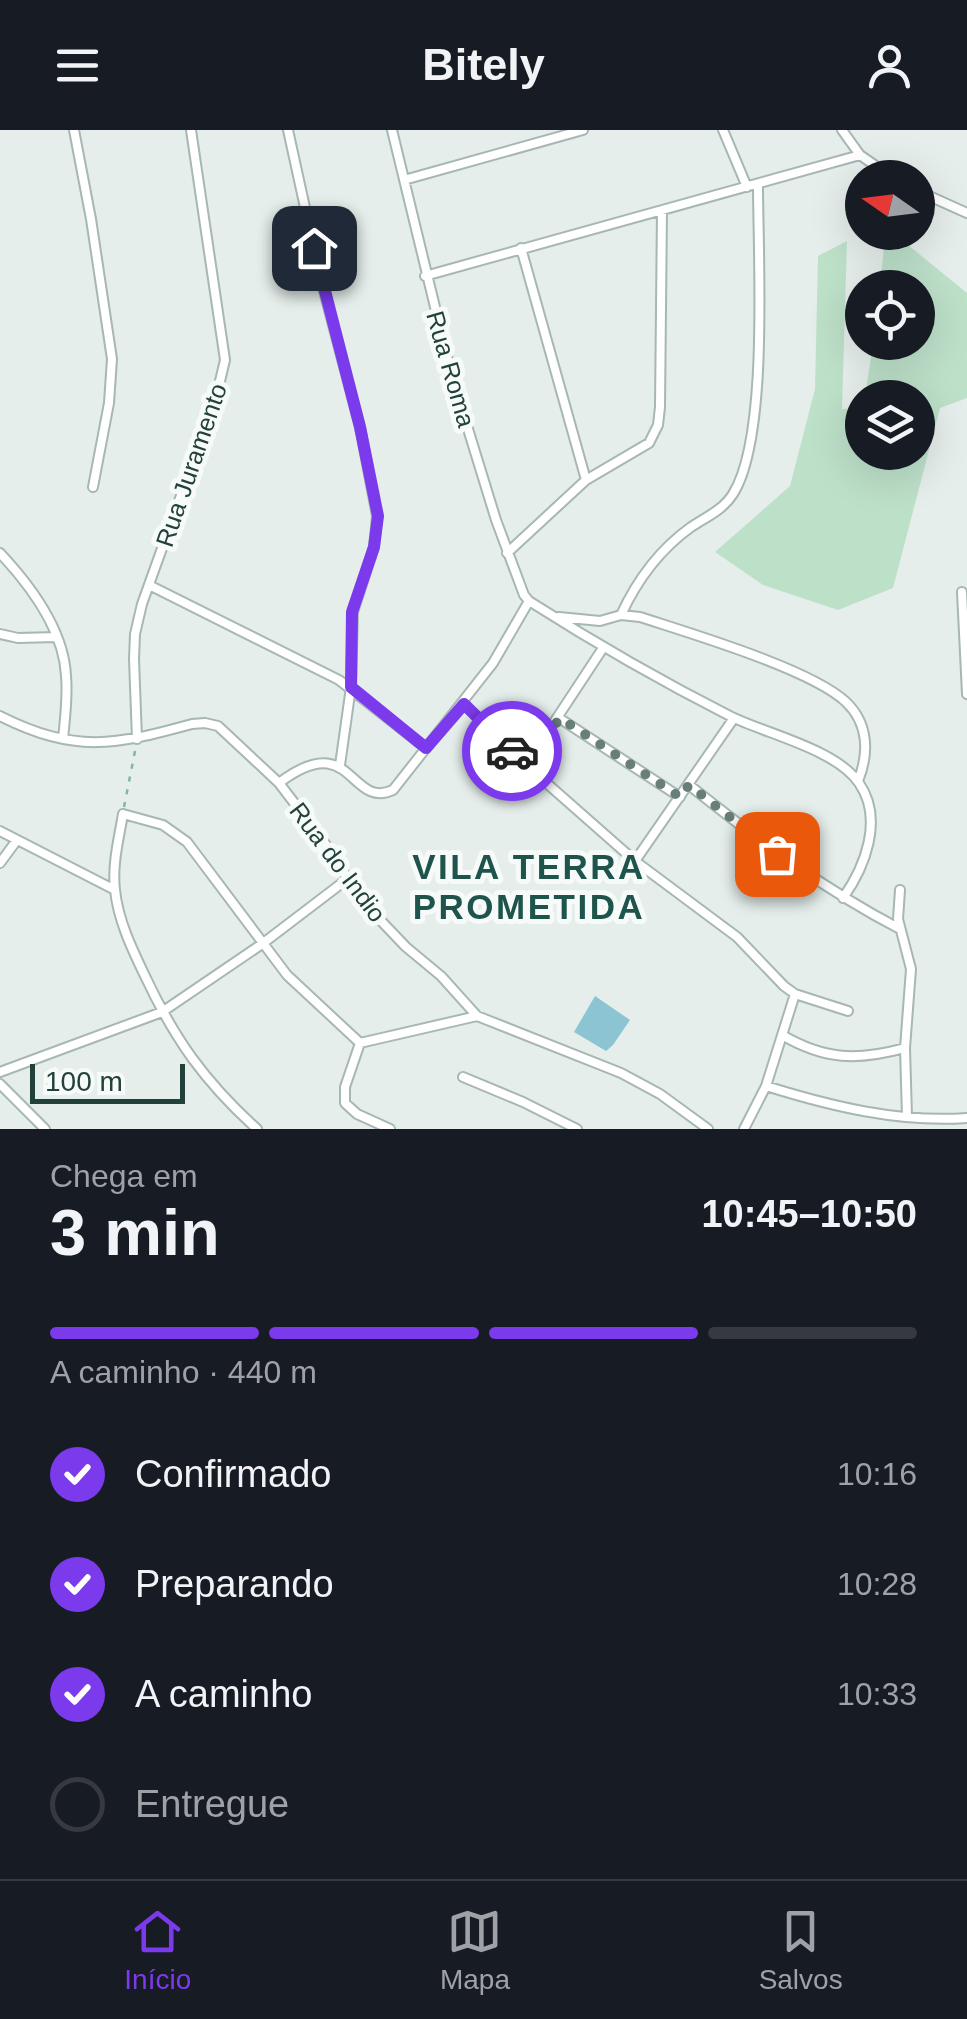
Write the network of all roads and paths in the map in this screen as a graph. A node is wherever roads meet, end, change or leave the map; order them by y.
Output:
1 (74, 130) edge
2 (191, 130) edge
3 (288, 130) edge
4 (392, 130) edge
5 (583, 130) edge
6 (723, 130) edge
7 (842, 130) edge
8 (860, 155) junction
9 (867, 160) edge
10 (404, 180) junction
11 (758, 185) junction
12 (747, 188) junction
13 (935, 199) edge
14 (662, 210) junction
15 (967, 213) edge
16 (520, 248) junction
17 (425, 276) junction
18 (586, 480) junction
19 (93, 486) dead end
20 (0, 553) edge
21 (507, 554) junction
22 (149, 585) junction
23 (962, 592) dead end
24 (529, 601) junction
25 (621, 616) junction
26 (555, 617) junction
27 (0, 634) edge
28 (57, 637) junction
29 (604, 648) junction
30 (351, 687) junction
31 (967, 694) edge
32 (464, 704) junction
33 (0, 716) edge
34 (560, 718) junction
35 (734, 718) junction
36 (63, 739) junction
37 (137, 739) junction
38 (426, 748) junction
39 (340, 765) junction
40 (526, 765) junction
41 (858, 781) junction
42 (279, 783) junction
43 (689, 785) junction
44 (680, 797) junction
45 (123, 814) junction
46 (0, 831) edge
47 (17, 840) junction
48 (635, 861) junction
49 (0, 863) edge
50 (346, 880) junction
51 (115, 890) junction
52 (900, 890) dead end
53 (843, 898) junction
54 (900, 929) junction
55 (262, 944) junction
56 (795, 994) junction
57 (848, 1010) dead end
58 (162, 1012) junction
59 (477, 1016) junction
60 (782, 1035) junction
61 (360, 1044) junction
62 (905, 1048) junction
63 (0, 1072) edge
64 (463, 1077) dead end
65 (0, 1084) edge
66 (766, 1086) junction
67 (906, 1117) junction
68 (967, 1118) edge
69 (45, 1129) edge
70 (257, 1129) edge
71 (390, 1129) edge
72 (577, 1129) edge
73 (708, 1129) edge
74 (744, 1129) edge

1 - 19 street
2 - 22 street, Rua Juramento
3 - 30 street
4 - 10 street, Rua Roma
5 - 10 street
6 - 12 street
7 - 8 street
8 - 9 street
8 - 11 street
10 - 17 street, Rua Roma
11 - 12 street
11 - 25 street
12 - 14 street
13 - 15 street
14 - 16 street
14 - 18 street
16 - 17 street
16 - 18 street
17 - 21 street, Rua Roma
18 - 21 street
20 - 28 street
21 - 24 street, Rua Roma
22 - 30 street
22 - 37 street, Rua Juramento
23 - 31 street
24 - 26 street
24 - 32 street
25 - 26 street
25 - 41 street
26 - 29 street
27 - 28 street
28 - 36 street
29 - 34 street
29 - 35 street
30 - 38 street
30 - 39 street
32 - 38 street
32 - 40 street
33 - 36 street, Rua do Indio
34 - 40 street
34 - 44 street
35 - 41 street
35 - 43 street
36 - 37 street, Rua do Indio
37 - 42 street, Rua do Indio
37 - 45 path
38 - 39 street
39 - 42 street
40 - 48 street
41 - 53 street
42 - 50 street, Rua do Indio
43 - 44 street
43 - 53 street
44 - 48 street
45 - 51 street
45 - 55 street
46 - 47 street
47 - 49 street
47 - 51 street
48 - 56 street
50 - 55 street
50 - 59 street, Rua do Indio
51 - 58 street
52 - 54 street
53 - 54 street
54 - 62 street
55 - 58 street
55 - 61 street
56 - 57 street
56 - 60 street
58 - 63 street
58 - 70 street
59 - 61 street
59 - 73 street, Rua do Indio
60 - 62 street
60 - 66 street
61 - 71 street
62 - 67 street
64 - 72 street
65 - 69 street
66 - 67 street
66 - 74 street
67 - 68 street

